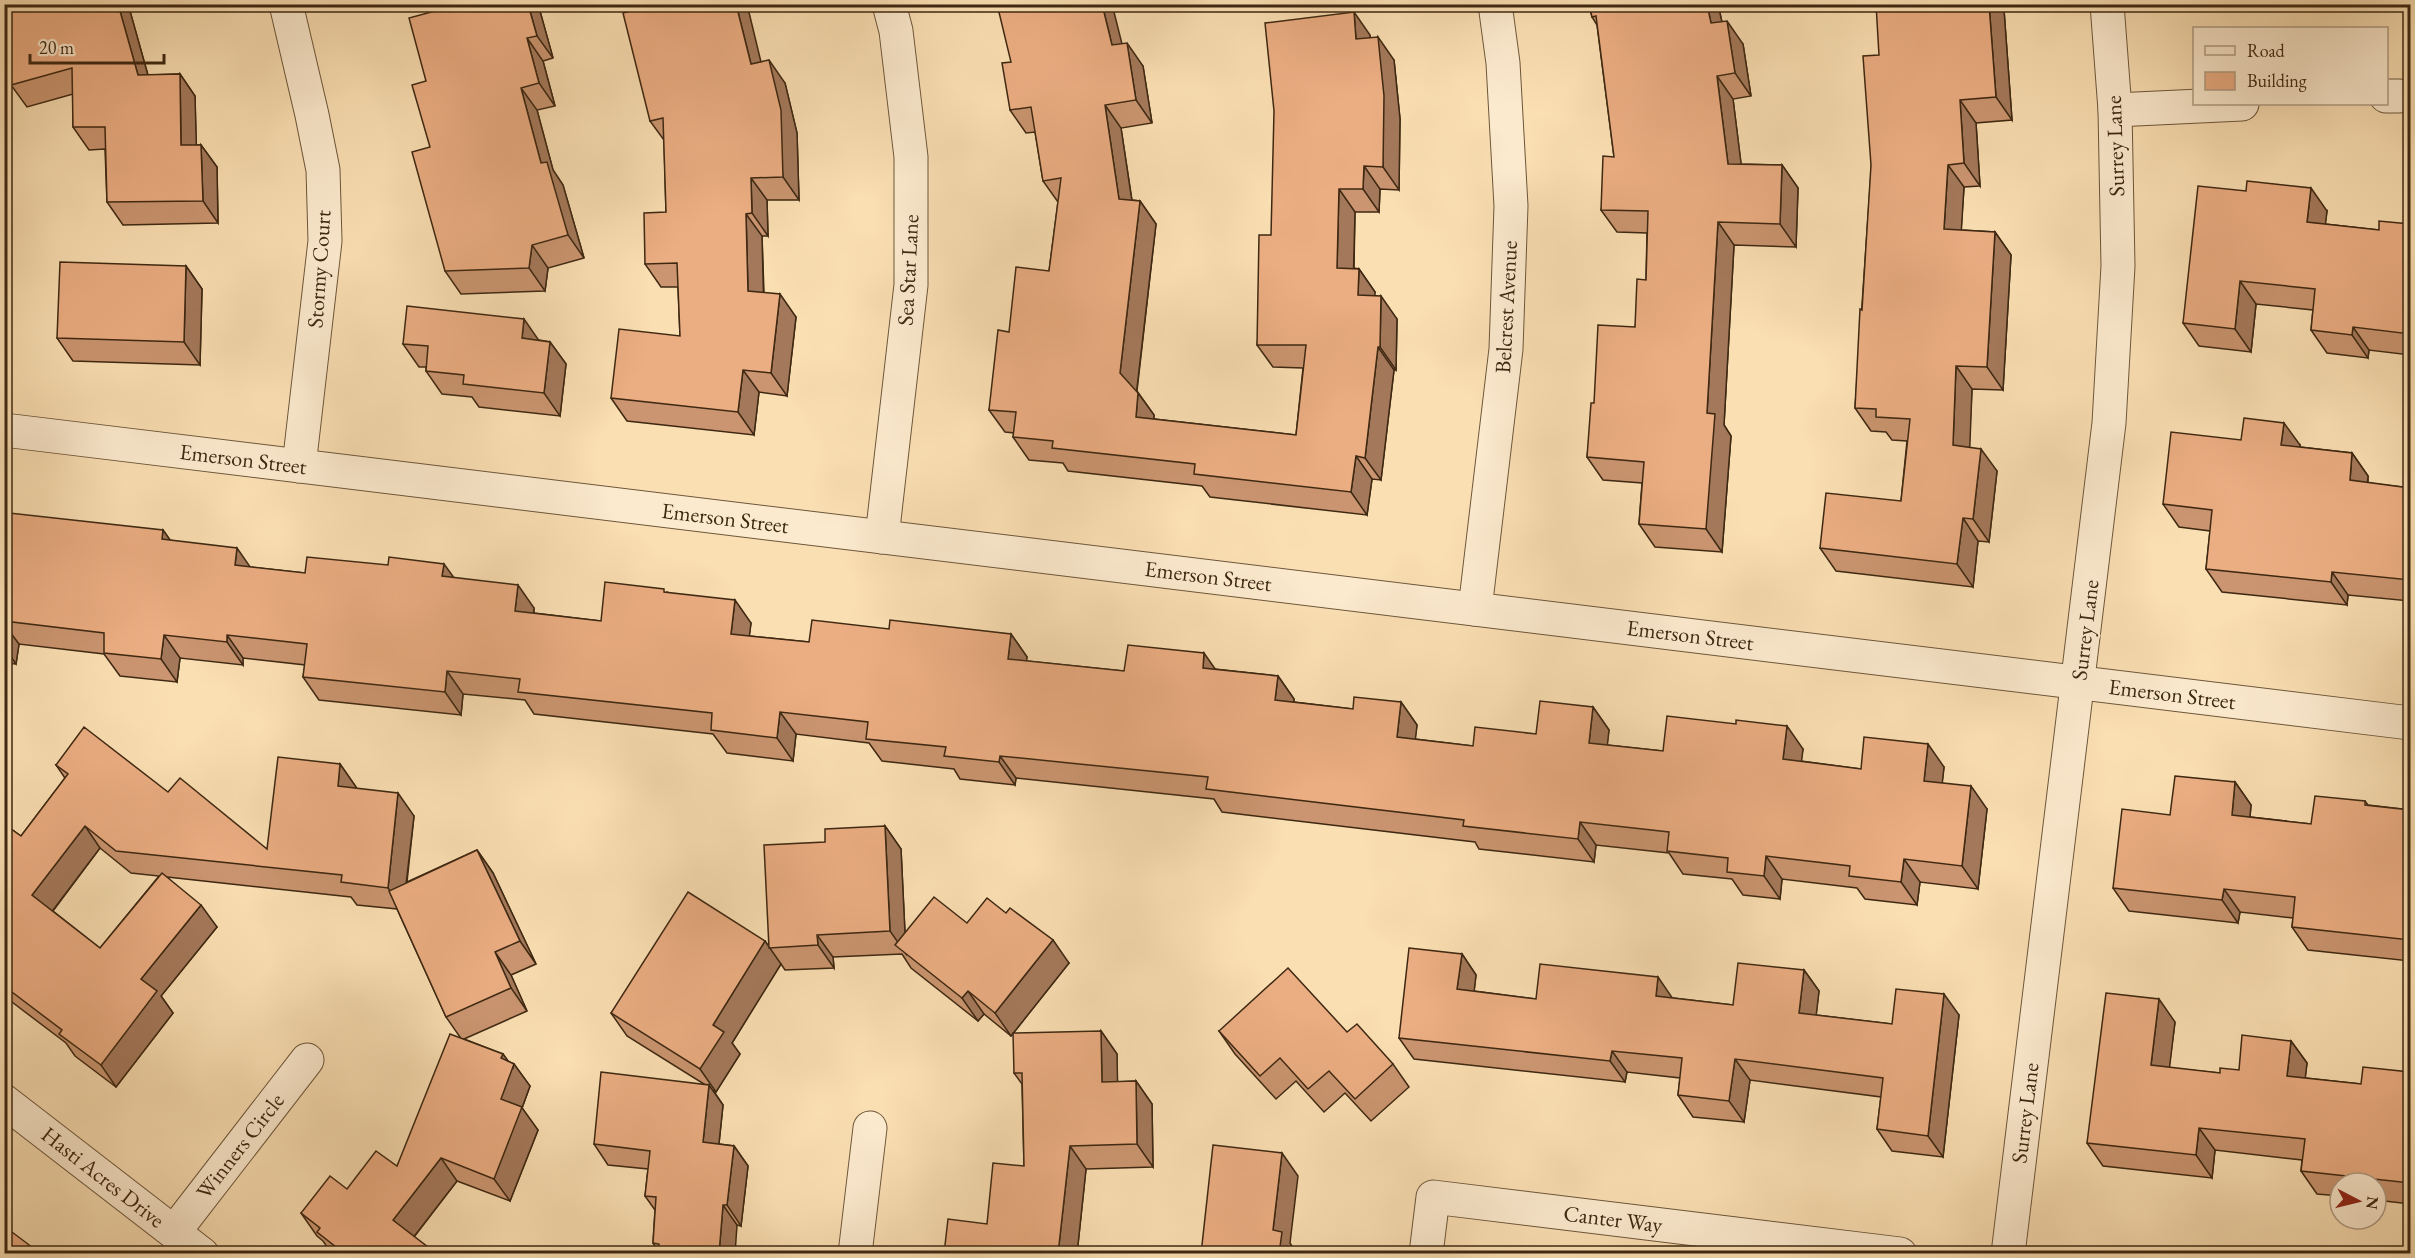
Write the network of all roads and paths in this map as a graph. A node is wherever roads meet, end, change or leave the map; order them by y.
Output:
1 (286, 4) edge
2 (889, 4) edge
3 (1495, 4) edge
4 (2107, 4) edge
5 (2221, 105) edge
6 (2115, 110) junction
7 (4, 430) edge
8 (299, 466) junction
9 (882, 537) junction
10 (1475, 609) junction
11 (2078, 683) junction
12 (2410, 723) edge
13 (307, 1060) dead end
14 (4, 1101) edge
15 (870, 1128) dead end
16 (174, 1232) junction
17 (202, 1254) edge
18 (855, 1254) edge
19 (1426, 1254) edge
20 (1900, 1254) edge
21 (2008, 1254) edge

1 - 8 street, Stormy Court
2 - 9 street, Sea Star Lane
3 - 10 street, Belcrest Avenue
4 - 6 street, Surrey Lane
5 - 6 street
6 - 11 street, Surrey Lane
7 - 8 street, Emerson Street
8 - 9 street, Emerson Street
9 - 10 street, Emerson Street
10 - 11 street, Emerson Street
11 - 12 street, Emerson Street
11 - 21 street, Surrey Lane
13 - 16 street, Winners Circle
14 - 16 street, Hasti Acres Drive
15 - 18 street
16 - 17 street, Hasti Acres Drive
19 - 20 street, Canter Way

